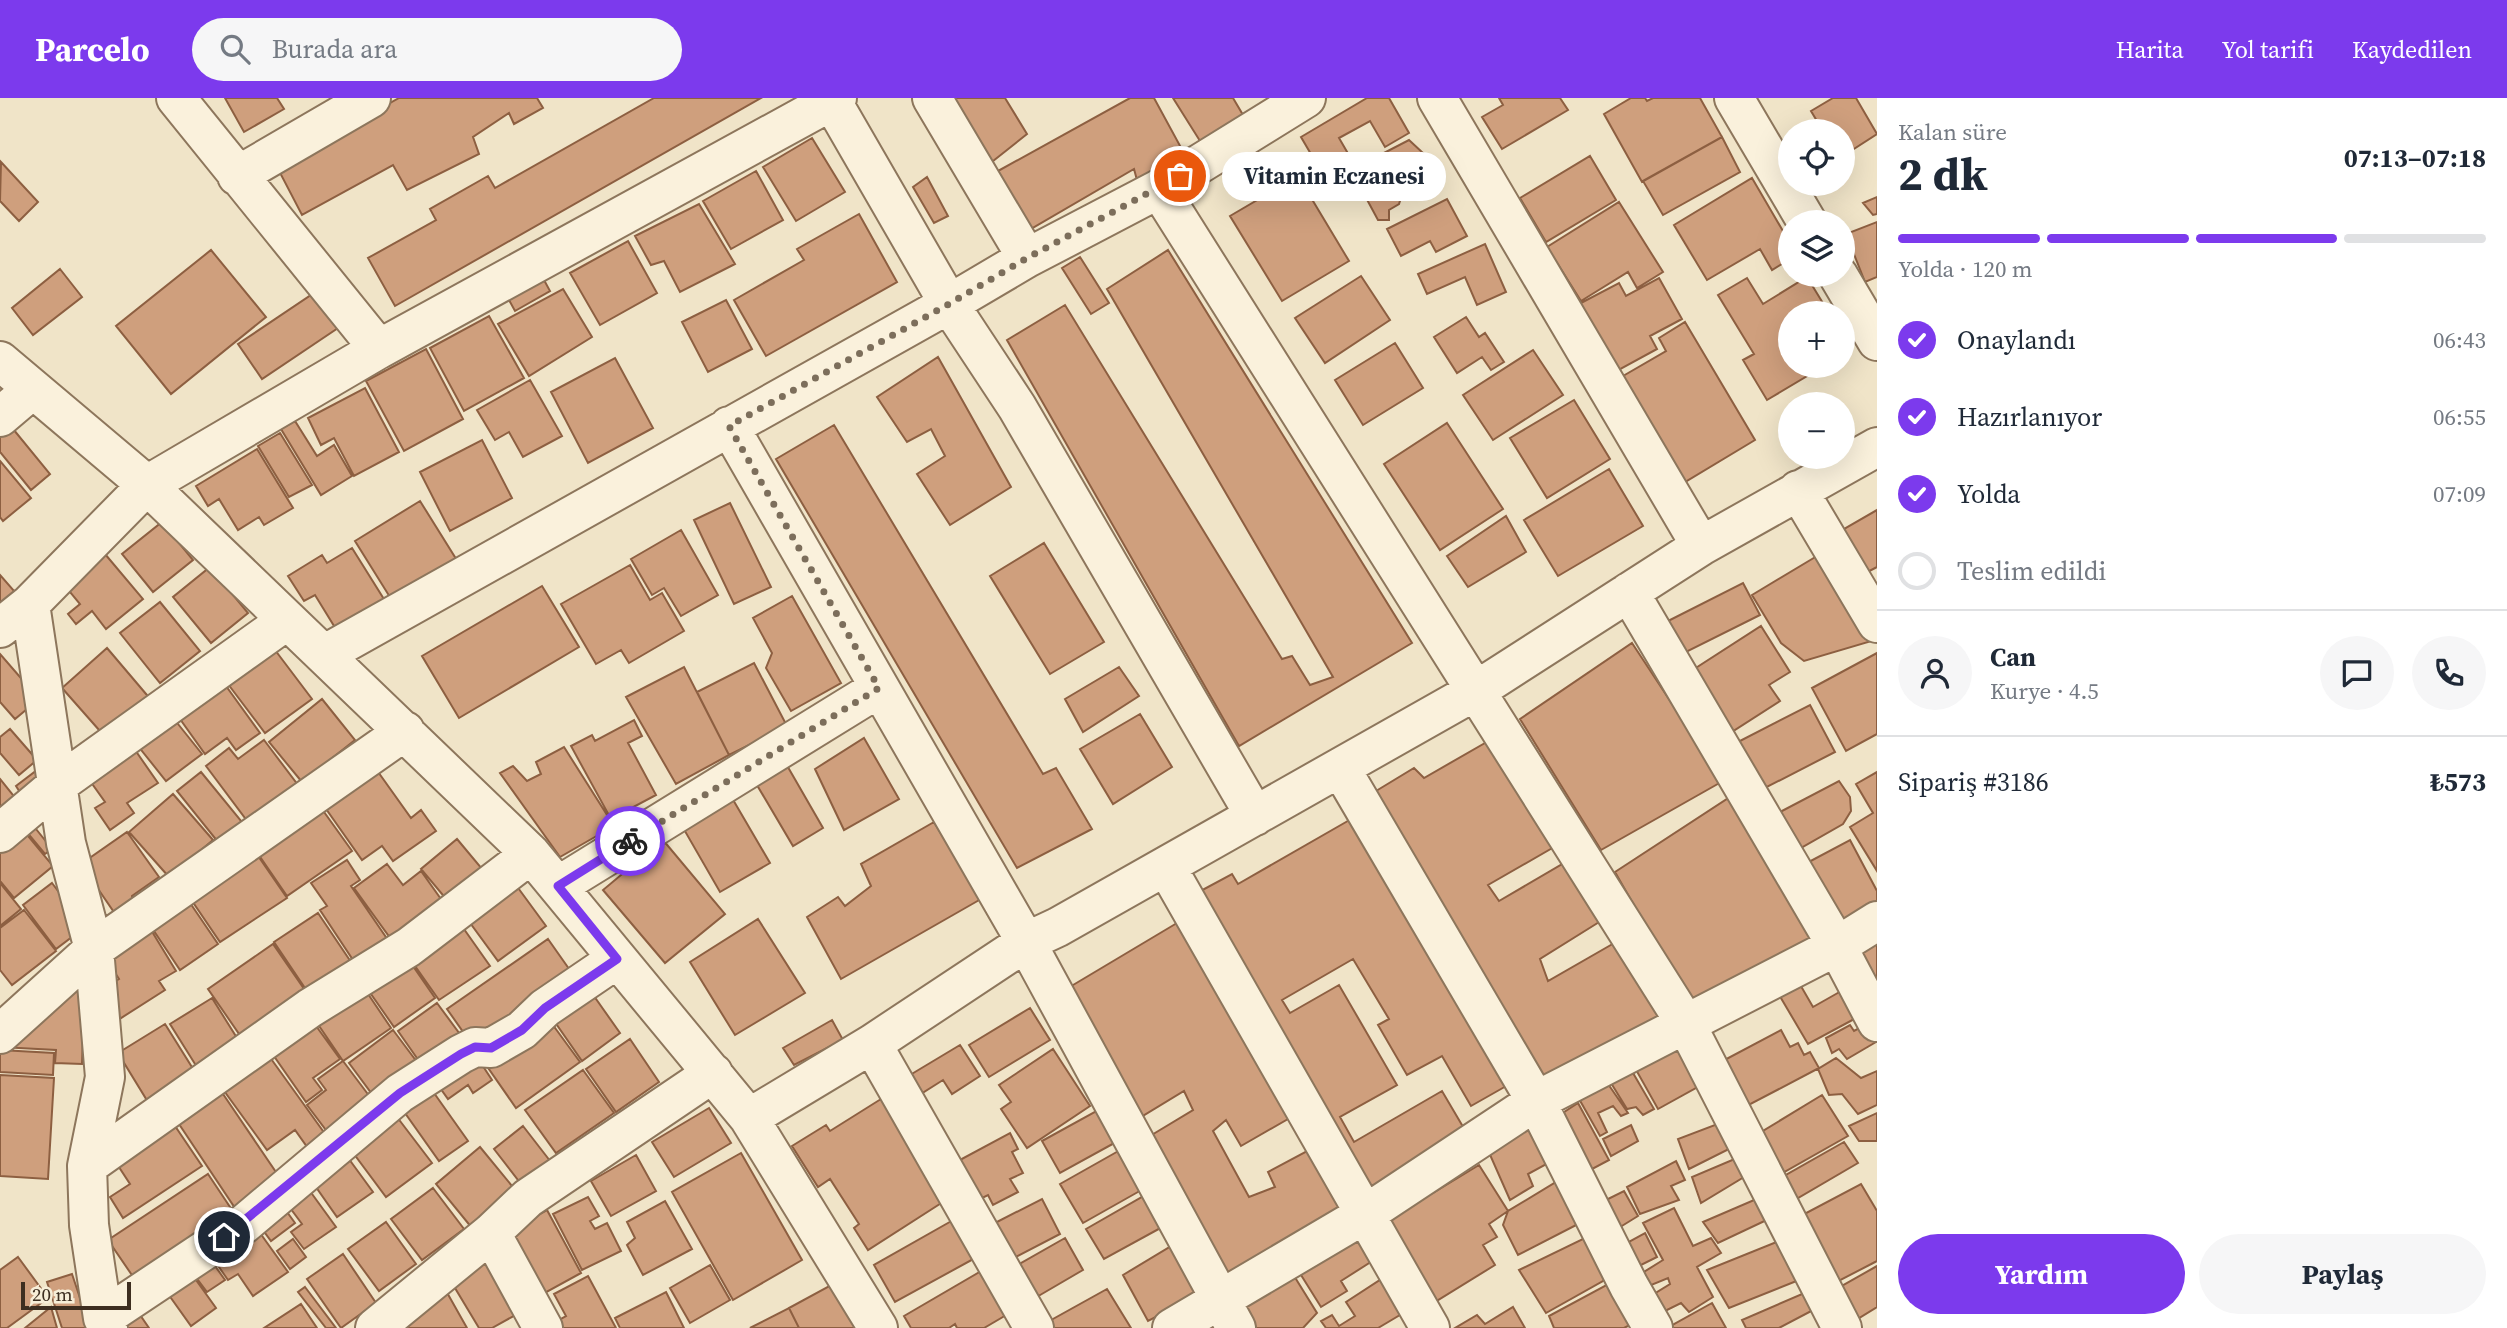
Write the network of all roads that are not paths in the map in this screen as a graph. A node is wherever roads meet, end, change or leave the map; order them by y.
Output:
1 (176, 98) edge
2 (370, 98) edge
3 (932, 98) edge
4 (1307, 98) edge
5 (1437, 98) edge
6 (1734, 98) edge
7 (833, 99) edge
8 (237, 176) junction
9 (1159, 190) junction
10 (1800, 210) edge
11 (1027, 258) junction
12 (1845, 287) edge
13 (949, 304) junction
14 (1877, 341) edge
15 (379, 349) junction
16 (0, 361) edge
17 (33, 389) junction
18 (0, 417) edge
19 (729, 426) junction
20 (1877, 447) edge
21 (147, 485) junction
22 (1798, 490) junction
23 (1701, 546) junction
24 (1629, 592) junction
25 (30, 604) junction
26 (286, 621) junction
27 (1877, 623) edge
28 (0, 628) edge
29 (325, 654) junction
30 (879, 688) junction
31 (1477, 690) junction
32 (405, 732) junction
33 (1340, 769) junction
34 (57, 785) junction
35 (1255, 816) junction
36 (0, 833) edge
37 (531, 855) junction
38 (1166, 866) junction
39 (558, 886) junction
40 (1877, 921) edge
41 (1026, 942) junction
42 (1837, 946) junction
43 (94, 949) junction
44 (617, 959) junction
45 (1877, 1022) edge
46 (1686, 1024) junction
47 (0, 1034) edge
48 (872, 1044) junction
49 (713, 1073) junction
50 (1536, 1101) junction
51 (749, 1118) junction
52 (87, 1166) junction
53 (1367, 1213) junction
54 (491, 1233) junction
55 (1229, 1314) edge
56 (105, 1323) edge
57 (375, 1328) edge
58 (543, 1328) edge
59 (878, 1328) edge
60 (1034, 1328) edge
61 (1172, 1328) edge
62 (1430, 1328) edge
63 (1653, 1328) edge
64 (1842, 1328) edge

1 - 8 street
2 - 8 street
3 - 11 street
4 - 9 street
5 - 23 street
6 - 10 street
7 - 13 street
7 - 15 street
8 - 15 street
9 - 11 street
9 - 31 street
11 - 13 street
12 - 14 street
13 - 19 street
13 - 35 street
15 - 21 street
16 - 17 street
17 - 18 street
17 - 21 street
19 - 29 street
19 - 30 street
20 - 22 street
21 - 25 street
21 - 26 street
22 - 23 street
22 - 27 street
23 - 24 street
24 - 31 street
24 - 42 street
25 - 28 street
25 - 34 street
26 - 29 street
26 - 34 street
29 - 32 street
30 - 39 street
30 - 41 street
31 - 33 street
31 - 46 street
32 - 37 street
32 - 43 street
33 - 35 street
33 - 50 street
34 - 36 street
34 - 43 street
35 - 38 street
37 - 39 street
37 - 52 street
38 - 41 street
38 - 53 street
39 - 44 street
40 - 42 street
41 - 48 street
41 - 55 street
42 - 45 street
42 - 46 street
43 - 47 street
43 - 52 street
44 - 49 street
44 - 56 street
46 - 50 street
46 - 64 street
48 - 51 street
48 - 60 street
49 - 51 street
49 - 54 street
50 - 53 street
50 - 63 street
51 - 59 street
52 - 56 street
53 - 55 street
53 - 62 street
54 - 57 street
54 - 58 street
55 - 61 street

